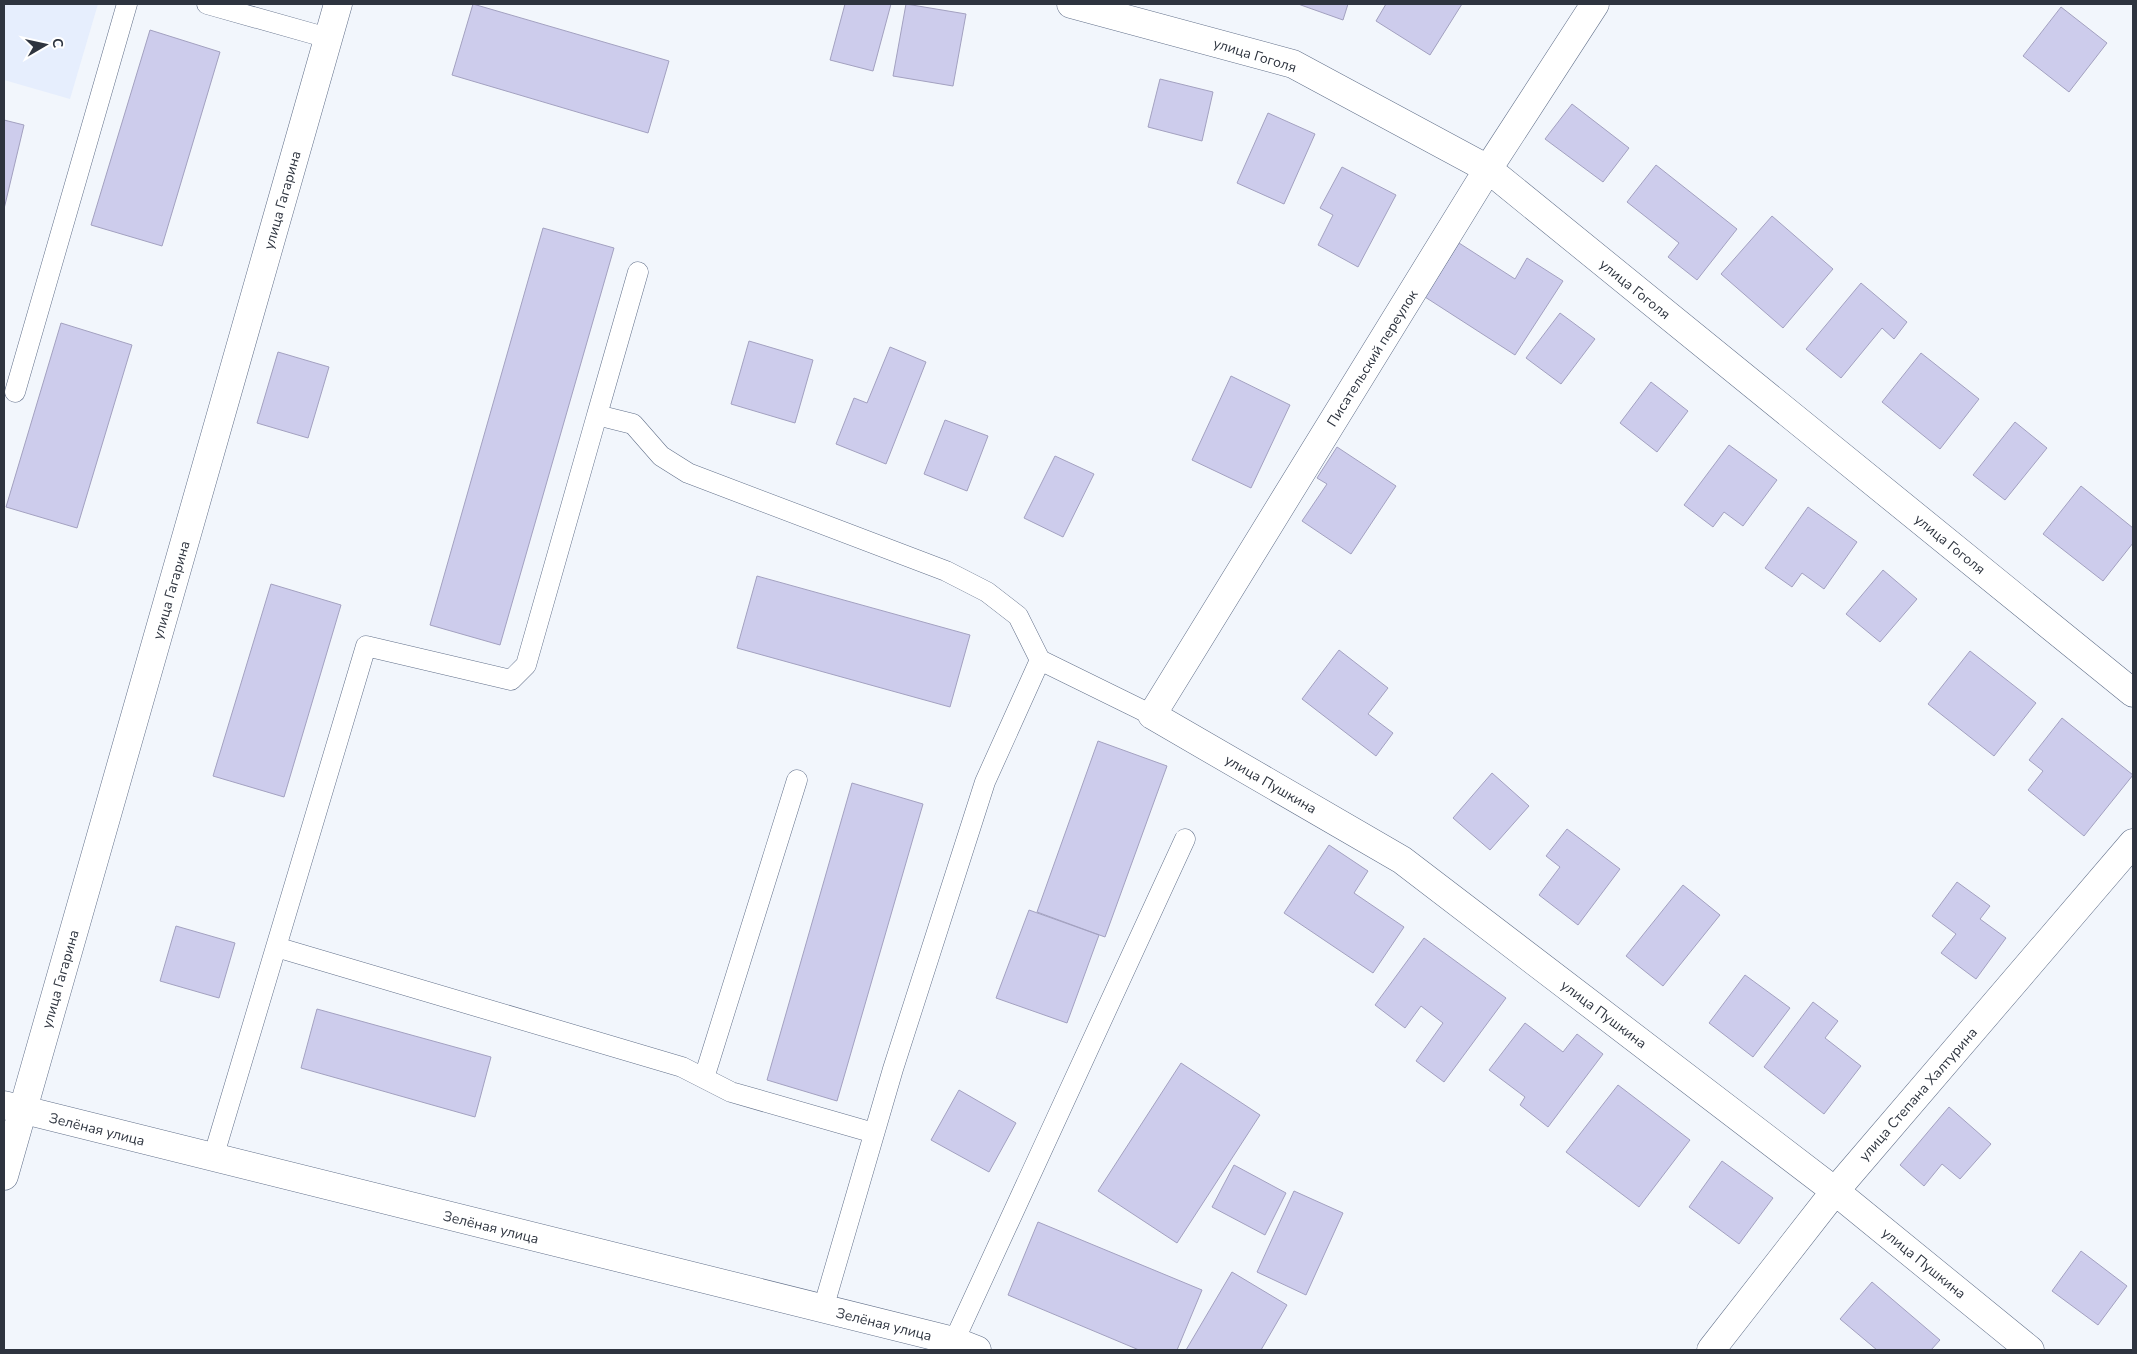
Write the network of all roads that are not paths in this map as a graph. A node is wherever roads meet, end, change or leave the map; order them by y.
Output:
1 (127, 4) edge
2 (207, 4) edge
3 (338, 4) edge
4 (1071, 4) edge
5 (1595, 4) edge
6 (328, 38) junction
7 (1488, 169) junction
8 (638, 272) dead end
9 (15, 392) dead end
10 (597, 415) junction
11 (1040, 660) junction
12 (2133, 693) edge
13 (1152, 715) junction
14 (797, 780) dead end
15 (1185, 839) dead end
16 (2133, 843) edge
17 (276, 947) junction
18 (704, 1078) junction
19 (13, 1108) edge
20 (874, 1134) junction
21 (213, 1158) junction
22 (4, 1176) edge
23 (1835, 1191) junction
24 (823, 1309) junction
25 (966, 1346) edge
26 (1711, 1350) edge
27 (2030, 1350) edge

1 - 9 lane
2 - 6 lane
3 - 6 street, улица Гагарина
4 - 7 street, улица Гоголя
5 - 7 street, Писательский переулок
6 - 19 street, улица Гагарина
7 - 12 street, улица Гоголя
7 - 13 street, Писательский переулок
8 - 10 lane
10 - 11 lane
10 - 17 lane
11 - 13 lane
11 - 20 lane
13 - 23 street, улица Пушкина
14 - 18 lane
15 - 25 lane
16 - 23 street, улица Степана Халтурина
17 - 18 lane
17 - 21 lane
18 - 20 lane
19 - 21 street, Зелёная улица
19 - 22 street, улица Гагарина
20 - 24 lane
21 - 24 street, Зелёная улица
23 - 26 street, улица Степана Халтурина
23 - 27 street, улица Пушкина
24 - 25 street, Зелёная улица

